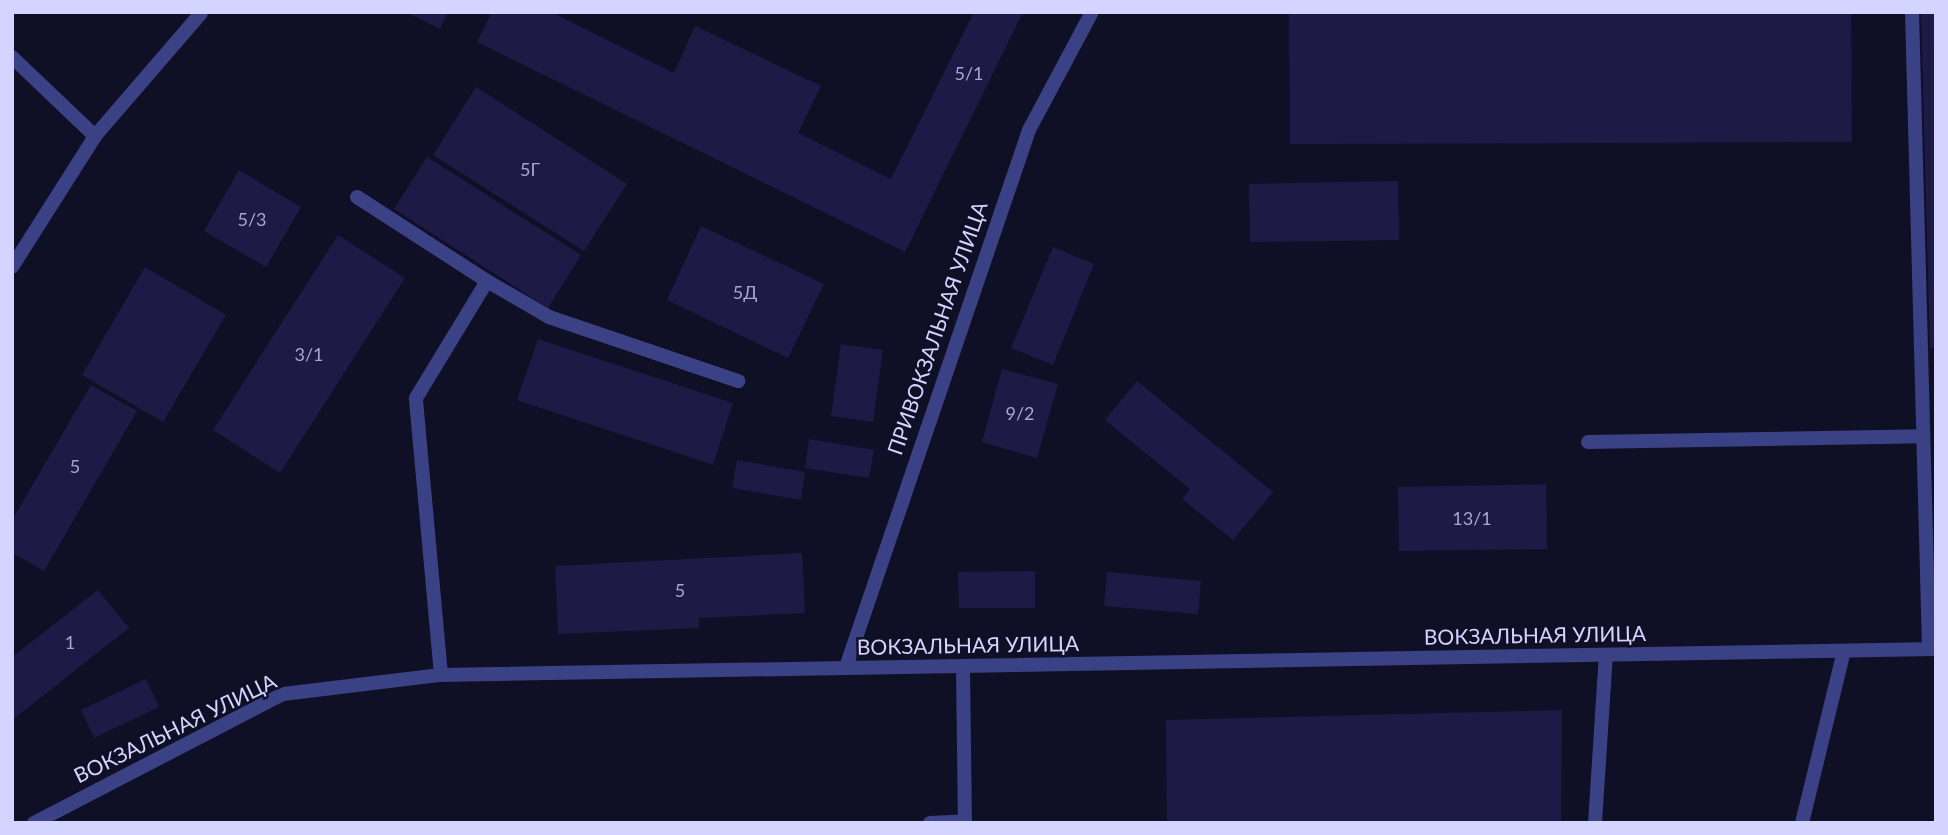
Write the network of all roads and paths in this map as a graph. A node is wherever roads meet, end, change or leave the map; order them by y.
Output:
1 (1092, 12) edge
2 (1912, 12) edge
3 (201, 13) edge
4 (12, 57) edge
5 (95, 136) junction
6 (357, 197) dead end
7 (12, 267) edge
8 (487, 281) junction
9 (738, 381) dead end
10 (1923, 436) junction
11 (1588, 442) dead end
12 (1930, 477) edge
13 (1932, 649) edge
14 (1844, 650) junction
15 (1606, 655) junction
16 (963, 666) junction
17 (846, 667) junction
18 (441, 675) junction
19 (965, 822) edge
20 (34, 823) edge
21 (930, 823) edge
22 (1595, 823) edge
23 (1802, 823) edge

1 - 17 street, ПРИВОКЗАЛЬНАЯ УЛИЦА
2 - 10 street
3 - 5 street
4 - 5 street
5 - 7 street
6 - 8 street
8 - 9 street
8 - 18 street
10 - 11 street
10 - 12 street
12 - 13 street
13 - 14 street, ВОКЗАЛЬНАЯ УЛИЦА
14 - 15 street, ВОКЗАЛЬНАЯ УЛИЦА
14 - 23 street
15 - 16 street, ВОКЗАЛЬНАЯ УЛИЦА
15 - 22 street
16 - 17 street, ВОКЗАЛЬНАЯ УЛИЦА
16 - 19 street
17 - 18 street, ВОКЗАЛЬНАЯ УЛИЦА
18 - 20 street, ВОКЗАЛЬНАЯ УЛИЦА
19 - 21 street

